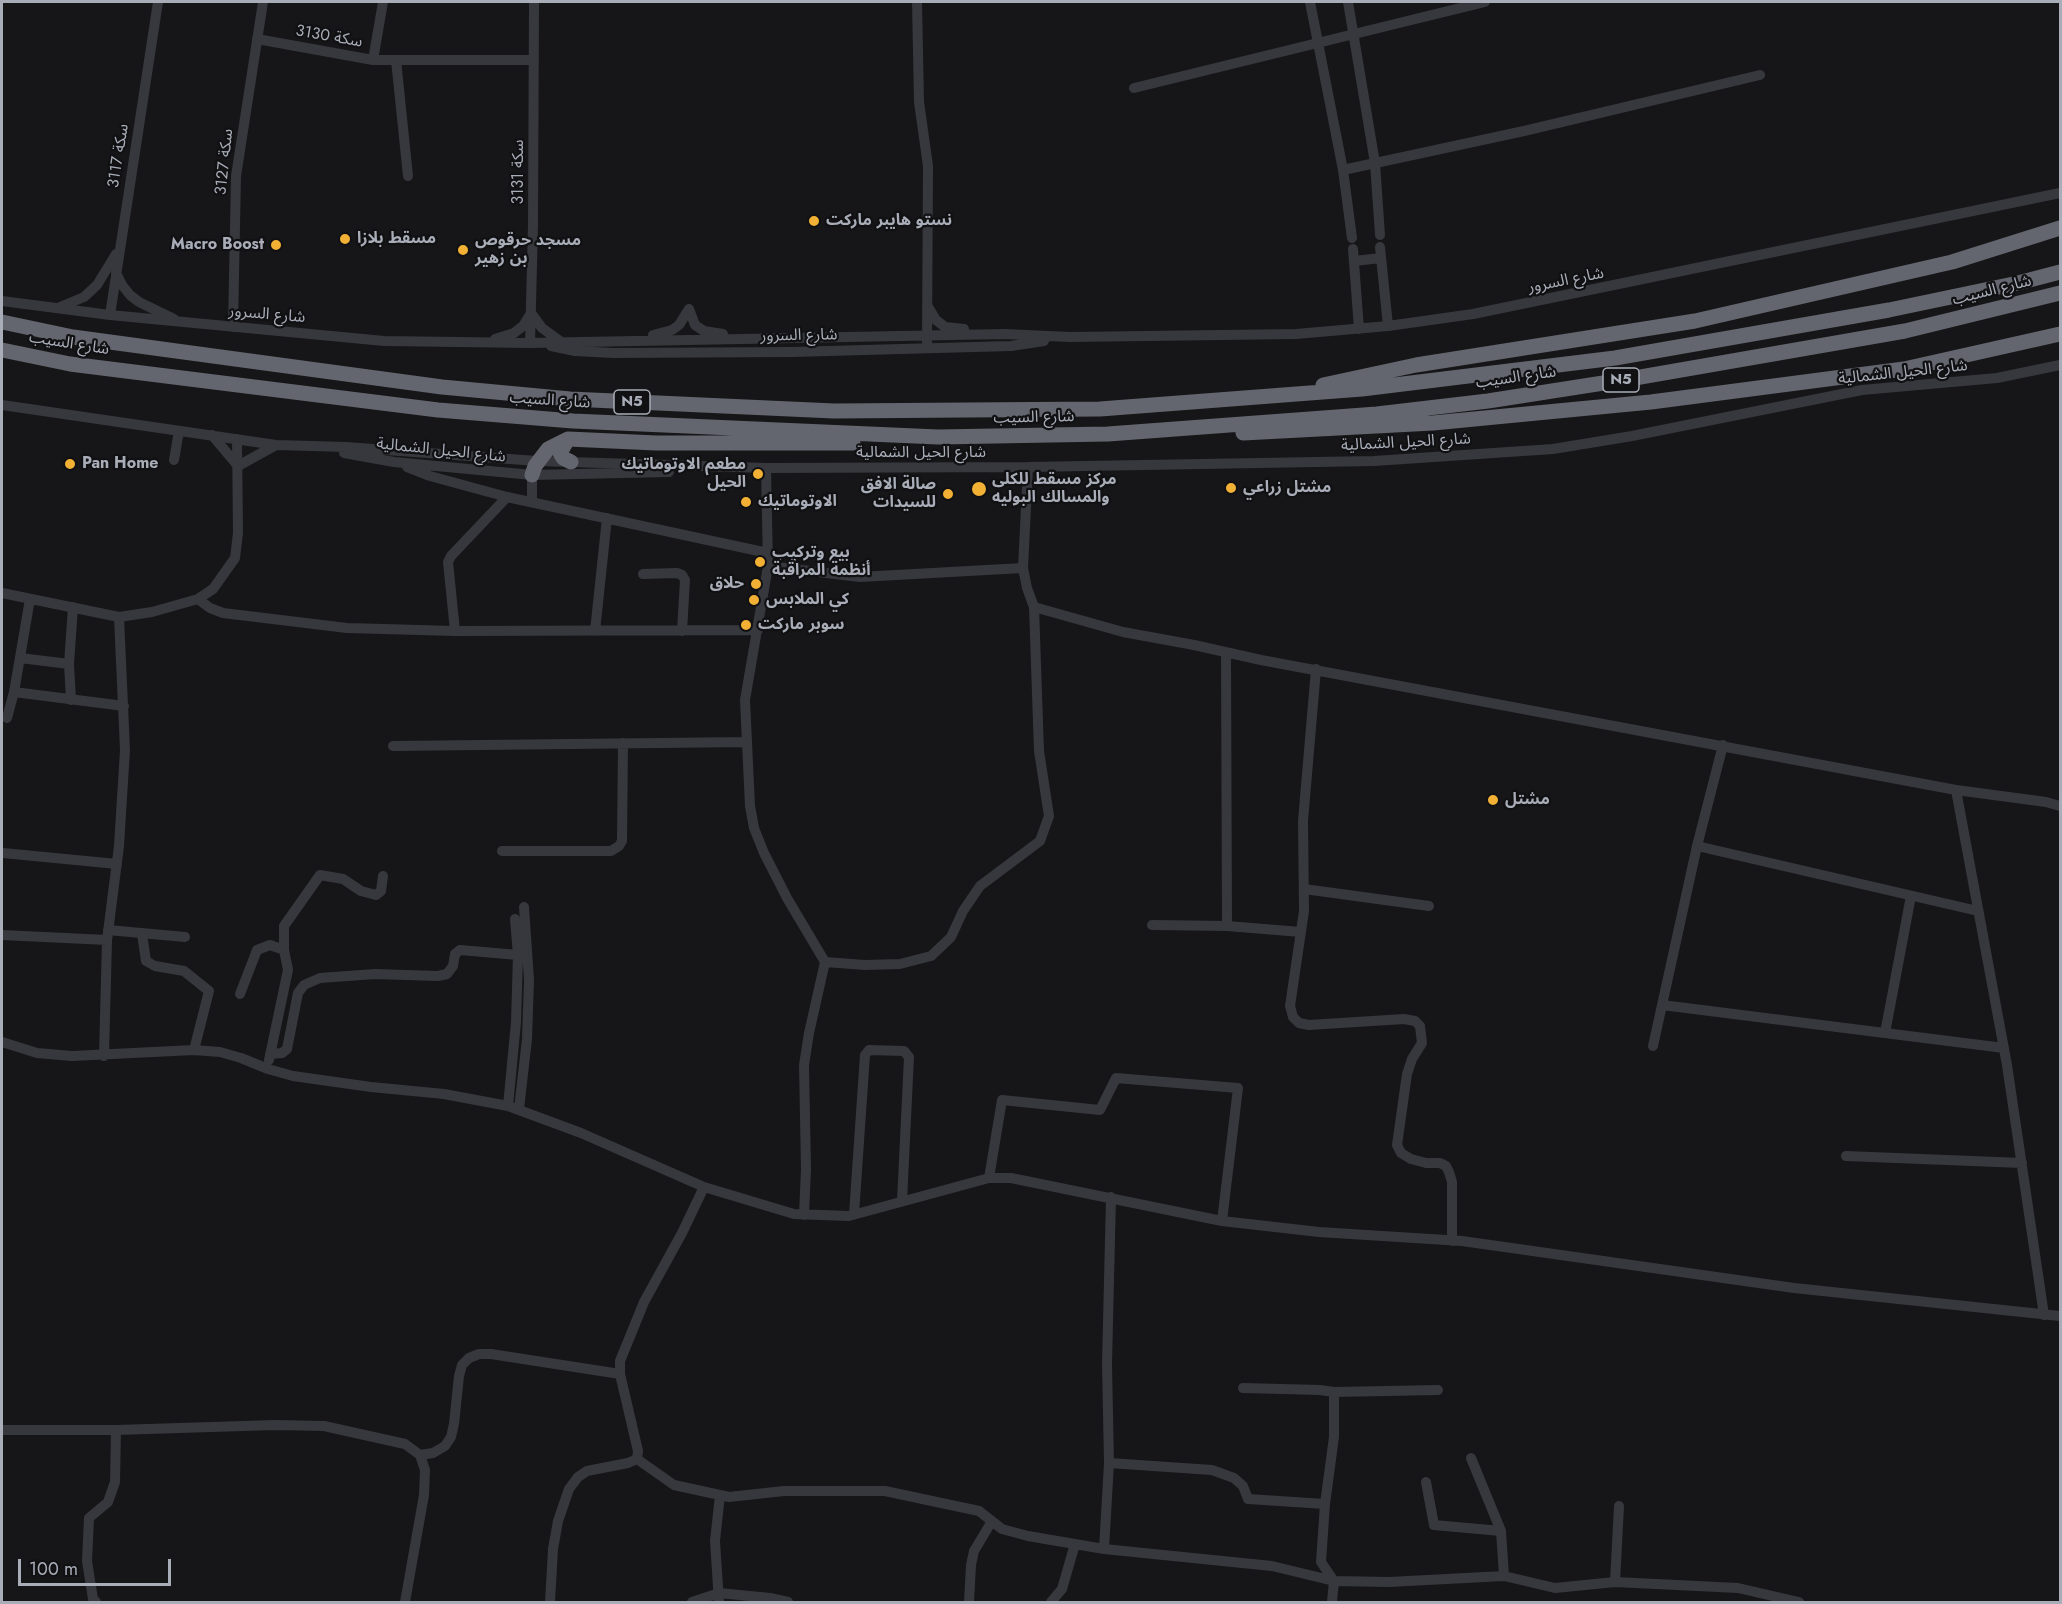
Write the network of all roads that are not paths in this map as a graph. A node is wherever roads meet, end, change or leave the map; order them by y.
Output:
1 (158, 2) edge
2 (263, 2) edge
3 (383, 2) edge
4 (534, 2) edge
5 (917, 2) edge
6 (1310, 2) edge
7 (1348, 2) edge
8 (1485, 2) edge
9 (1355, 34) junction
10 (257, 39) junction
11 (1319, 43) junction
12 (374, 60) junction
13 (396, 60) junction
14 (534, 60) junction
15 (1760, 75) dead end
16 (1134, 88) dead end
17 (1375, 163) junction
18 (1343, 170) junction
19 (408, 176) dead end
20 (2061, 193) edge
21 (2061, 228) edge
22 (1380, 236) dead end
23 (121, 246) junction
24 (1354, 261) junction
25 (2061, 272) edge
26 (116, 273) junction
27 (2061, 293) edge
28 (2, 301) edge
29 (927, 304) junction
30 (57, 308) junction
31 (531, 314) junction
32 (110, 315) junction
33 (180, 321) junction
34 (2, 322) edge
35 (1388, 326) junction
36 (233, 327) junction
37 (1359, 329) junction
38 (1005, 334) junction
39 (2061, 334) edge
40 (927, 336) junction
41 (1070, 337) junction
42 (850, 338) junction
43 (634, 340) junction
44 (561, 341) junction
45 (486, 342) junction
46 (530, 342) junction
47 (927, 349) junction
48 (2, 350) edge
49 (2061, 365) edge
50 (1267, 396) junction
51 (2, 405) edge
52 (179, 431) junction
53 (1108, 434) junction
54 (212, 435) junction
55 (938, 438) junction
56 (568, 439) junction
57 (241, 440) junction
58 (276, 445) junction
59 (314, 447) junction
60 (174, 460) dead end
61 (394, 462) junction
62 (571, 462) junction
63 (238, 466) junction
64 (534, 467) junction
65 (1028, 467) junction
66 (746, 468) junction
67 (766, 468) junction
68 (507, 497) junction
69 (532, 502) junction
70 (607, 518) junction
71 (768, 553) junction
72 (768, 566) junction
73 (1023, 568) junction
74 (643, 574) dead end
75 (2, 593) edge
76 (30, 599) junction
77 (198, 599) junction
78 (73, 607) junction
79 (1034, 607) junction
80 (119, 617) junction
81 (758, 630) junction
82 (455, 631) junction
83 (595, 631) junction
84 (682, 631) junction
85 (1226, 652) junction
86 (20, 658) junction
87 (69, 664) junction
88 (1316, 669) junction
89 (14, 692) junction
90 (71, 700) junction
91 (124, 706) junction
92 (7, 718) dead end
93 (747, 742) junction
94 (623, 743) junction
95 (1723, 745) junction
96 (393, 746) dead end
97 (1956, 790) junction
98 (2061, 806) edge
99 (1697, 846) junction
100 (502, 851) dead end
101 (3, 853) dead end
102 (117, 864) junction
103 (383, 876) dead end
104 (1304, 889) junction
105 (1911, 896) junction
106 (1429, 906) dead end
107 (524, 907) dead end
108 (1978, 911) junction
109 (515, 919) dead end
110 (1152, 924) dead end
111 (1227, 926) junction
112 (1301, 932) junction
113 (142, 934) junction
114 (2, 935) edge
115 (108, 935) junction
116 (185, 937) dead end
117 (284, 950) junction
118 (518, 955) junction
119 (825, 962) junction
120 (240, 994) dead end
121 (1662, 1005) junction
122 (1885, 1033) junction
123 (2, 1042) edge
124 (1653, 1046) dead end
125 (2004, 1048) junction
126 (194, 1050) junction
127 (270, 1054) junction
128 (104, 1056) junction
129 (268, 1069) junction
130 (508, 1106) junction
131 (519, 1109) junction
132 (1846, 1156) dead end
133 (2022, 1163) junction
134 (989, 1178) junction
135 (704, 1187) junction
136 (1111, 1197) junction
137 (902, 1201) junction
138 (804, 1215) junction
139 (854, 1215) junction
140 (1222, 1221) junction
141 (1452, 1241) junction
142 (2044, 1315) junction
143 (2061, 1316) edge
144 (620, 1374) junction
145 (1243, 1388) dead end
146 (1438, 1390) dead end
147 (1334, 1392) junction
148 (2, 1430) edge
149 (116, 1430) junction
150 (420, 1455) junction
151 (1471, 1458) dead end
152 (637, 1459) junction
153 (1109, 1463) junction
154 (1426, 1482) dead end
155 (720, 1495) junction
156 (1325, 1504) junction
157 (1619, 1506) dead end
158 (992, 1521) junction
159 (1501, 1531) junction
160 (1075, 1544) junction
161 (1104, 1549) junction
162 (1504, 1576) junction
163 (1334, 1581) junction
164 (1615, 1582) junction
165 (719, 1598) edge
166 (92, 1601) edge
167 (405, 1602) edge
168 (550, 1602) edge
169 (692, 1602) edge
170 (788, 1602) edge
171 (969, 1602) edge
172 (1051, 1602) edge
173 (1332, 1602) edge
174 (1799, 1602) edge

1 - 23 street, سكة 3117
2 - 10 street, سكة 3127
3 - 12 street
4 - 14 street, سكة 3131
5 - 29 street
6 - 11 street
7 - 9 street
8 - 9 street
9 - 11 street
9 - 17 street
10 - 12 street, سكة 3130
10 - 36 street, سكة 3127
11 - 16 street
11 - 18 street
12 - 13 street, سكة 3130
13 - 14 street, سكة 3130
13 - 19 street
14 - 31 street, سكة 3131
15 - 17 street
17 - 18 street
17 - 22 street
18 - 24 street
20 - 35 street, شارع السرور
21 - 50 highway
23 - 26 street, سكة 3117
23 - 30 street
24 - 35 street
24 - 37 street
25 - 50 highway, شارع السيب / N5
26 - 32 street, سكة 3117
26 - 33 street
27 - 53 highway, شارع السيب / N5
28 - 30 street, شارع السرور
29 - 38 street
29 - 40 street
30 - 32 street, شارع السرور
31 - 44 street
31 - 45 street
31 - 46 street, سكة 3131
32 - 33 street, شارع السرور
33 - 36 street, شارع السرور
34 - 50 highway, شارع السيب / N5
35 - 37 street, شارع السرور
36 - 45 street, شارع السرور
37 - 41 street, شارع السرور
38 - 40 street, شارع السرور
38 - 41 street, شارع السرور
39 - 53 highway
40 - 42 street, شارع السرور
40 - 47 street
41 - 47 street, شارع السرور
42 - 43 street, شارع السرور
42 - 43 street
43 - 44 street, شارع السرور
44 - 46 street, شارع السرور
45 - 46 street, شارع السرور
46 - 47 street, شارع السرور
48 - 55 highway, شارع السيب / N5
49 - 65 street, شارع الحيل الشمالية
51 - 52 street, شارع الحيل الشمالية
52 - 54 street, شارع الحيل الشمالية
52 - 60 street
53 - 55 highway, شارع السيب / N5
54 - 57 street, شارع الحيل الشمالية
54 - 63 street
55 - 56 highway
56 - 62 highway
56 - 64 highway
57 - 58 street, شارع الحيل الشمالية
57 - 63 street
58 - 59 street, شارع الحيل الشمالية
58 - 63 street
59 - 61 street, شارع الحيل الشمالية
59 - 64 street, شارع الحيل الشمالية
61 - 64 street, شارع الحيل الشمالية
61 - 68 street
62 - 64 street, شارع الحيل الشمالية
62 - 66 street, شارع الحيل الشمالية
63 - 77 street
64 - 66 street, شارع الحيل الشمالية
64 - 69 street
65 - 67 street, شارع الحيل الشمالية
65 - 73 street
66 - 67 street, شارع الحيل الشمالية
67 - 71 street
68 - 69 street
68 - 82 street
69 - 70 street
70 - 71 street
70 - 83 street
71 - 72 street
72 - 73 street
72 - 81 street
73 - 79 street
74 - 84 street
75 - 76 street
76 - 78 street
76 - 86 street
77 - 80 street
77 - 82 street
78 - 80 street
78 - 87 street
79 - 85 street
79 - 119 street
80 - 91 street
81 - 84 street
81 - 93 street
82 - 83 street
83 - 84 street
85 - 88 street
85 - 111 street
86 - 87 street
86 - 89 street
87 - 90 street
88 - 95 street
88 - 104 street
89 - 90 street
89 - 92 street
90 - 91 street
91 - 102 street
93 - 94 street
93 - 119 street
94 - 96 street
94 - 100 street
95 - 97 street
95 - 99 street
97 - 98 street
97 - 108 street
99 - 105 street
99 - 121 street
101 - 102 street
102 - 115 street
103 - 117 street
104 - 106 street
104 - 112 street
105 - 108 street
105 - 122 street
107 - 131 street
108 - 125 street
109 - 118 street
110 - 111 street
111 - 112 street
112 - 141 street
113 - 115 street
113 - 116 street
113 - 126 street
114 - 115 street
115 - 128 street
117 - 120 street
117 - 127 street
118 - 127 street
118 - 130 street
119 - 138 street
121 - 122 street
121 - 124 street
122 - 125 street
123 - 128 street
125 - 133 street
126 - 128 street
126 - 129 street
127 - 129 street
129 - 130 street
130 - 131 street
131 - 135 street
132 - 133 street
133 - 142 street
134 - 136 street
134 - 137 street
134 - 140 street
135 - 138 street
135 - 144 street
136 - 140 street
136 - 153 street
137 - 139 street
137 - 139 street
138 - 139 street
140 - 141 street
141 - 142 street
142 - 143 street
144 - 150 street
144 - 152 street
145 - 147 street
146 - 147 street
147 - 156 street
148 - 149 street
149 - 150 street
149 - 166 street
150 - 167 street
151 - 159 street
152 - 155 street
152 - 168 street
153 - 156 street
153 - 161 street
154 - 159 street
155 - 158 street
155 - 165 street
156 - 163 street
157 - 164 street
158 - 160 street
158 - 171 street
159 - 162 street
160 - 161 street
160 - 172 street
161 - 163 street
162 - 163 street
162 - 164 street
163 - 173 street
164 - 174 street
165 - 169 street
165 - 170 street

